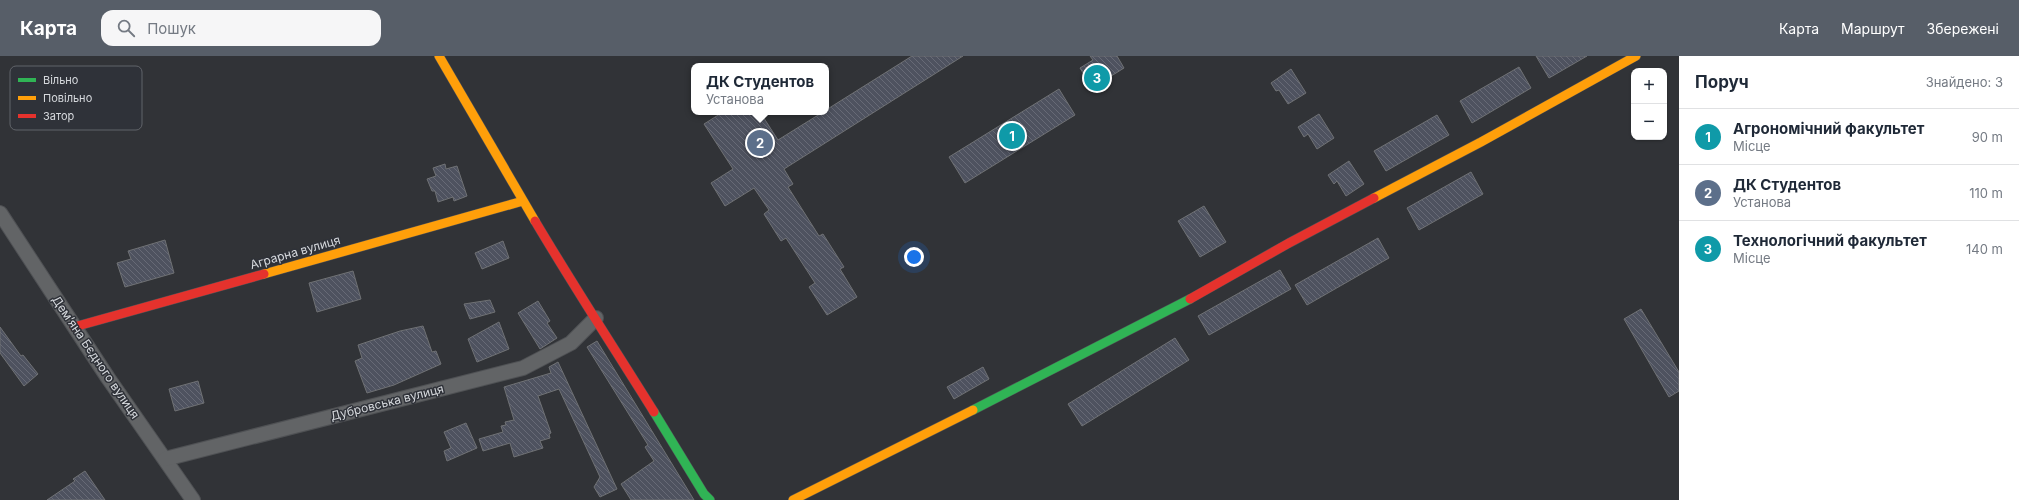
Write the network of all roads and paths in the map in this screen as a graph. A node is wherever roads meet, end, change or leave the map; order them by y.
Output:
1 (439, 56) edge
2 (1636, 56) edge
3 (523, 201) junction
4 (0, 213) edge
5 (596, 318) junction
6 (74, 327) junction
7 (165, 459) junction
8 (193, 500) edge
9 (710, 500) edge
10 (793, 500) edge

1 - 3 street
2 - 10 street
3 - 5 street
3 - 6 street, Аграрна вулиця
4 - 6 street, Дем’яна Бєдного вулиця
5 - 7 street, Дубровська вулиця
5 - 9 street
6 - 7 street, Дем’яна Бєдного вулиця
7 - 8 street, Дем’яна Бєдного вулиця

